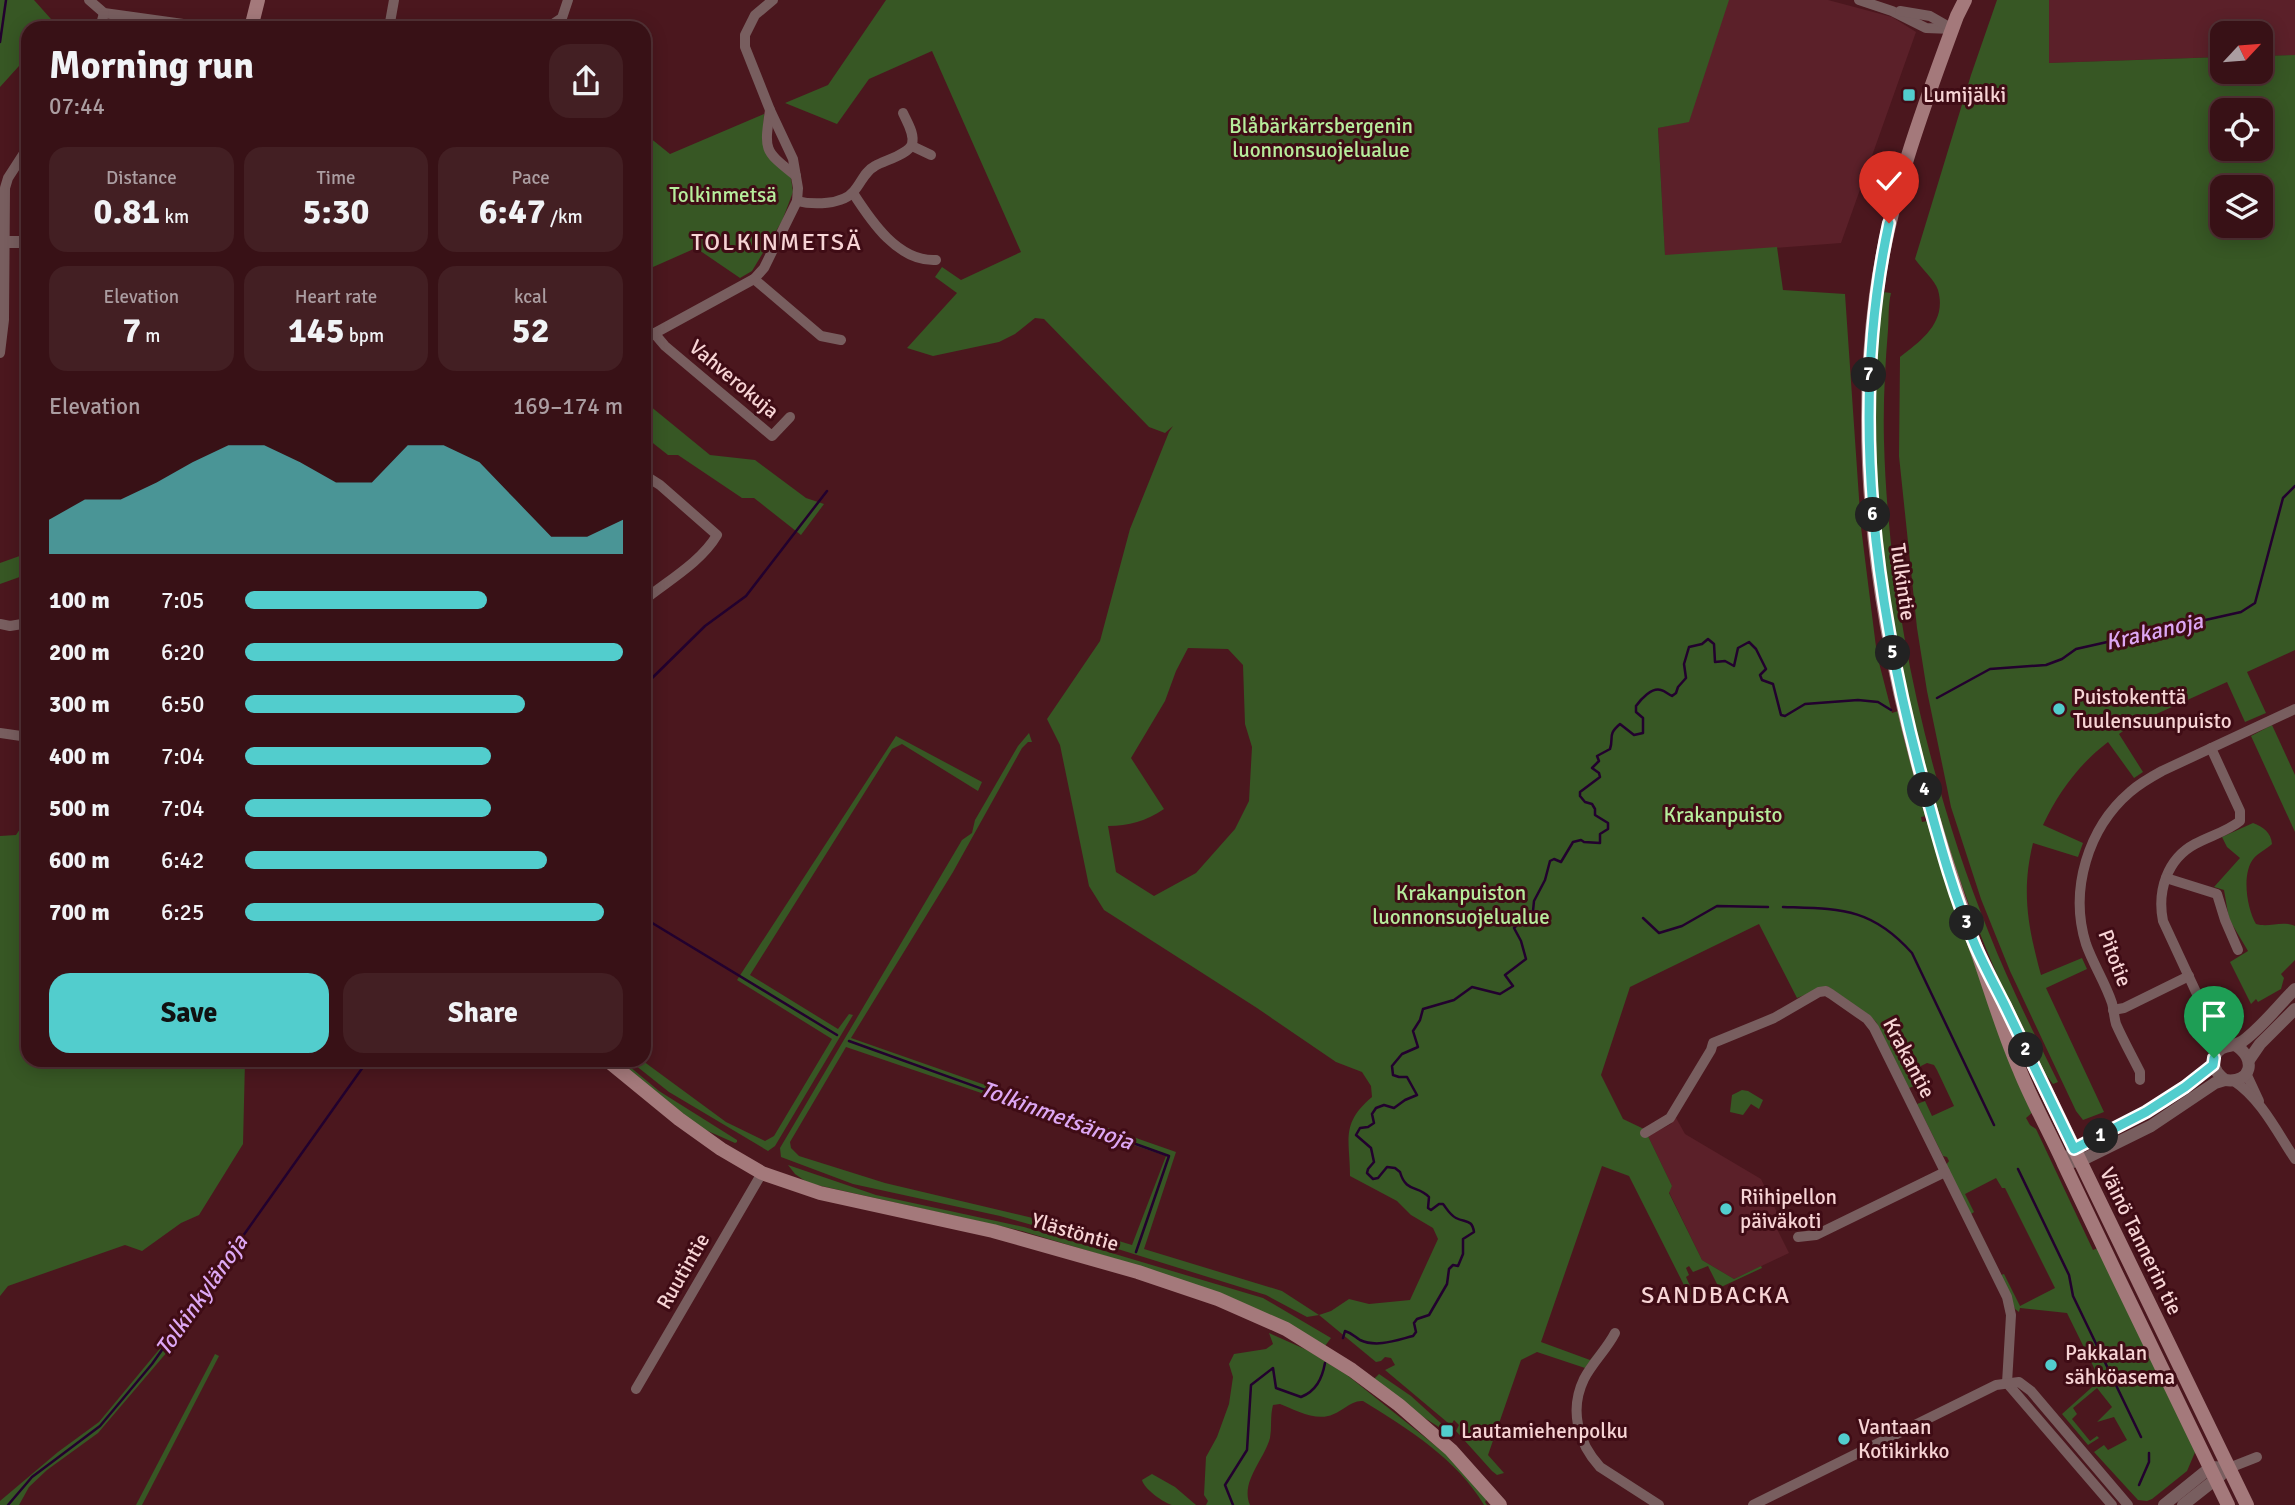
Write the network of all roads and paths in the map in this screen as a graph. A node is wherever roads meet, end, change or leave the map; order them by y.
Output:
1 (89, 0) edge
2 (258, 0) edge
3 (394, 0) edge
4 (568, 0) edge
5 (773, 0) edge
6 (1859, 0) edge
7 (1956, 0) edge
8 (1965, 0) edge
9 (104, 13) junction
10 (102, 21) edge
11 (162, 21) edge
12 (253, 21) edge
13 (390, 21) edge
14 (558, 21) edge
15 (1954, 22) junction
16 (770, 110) junction
17 (903, 113) dead end
18 (912, 146) junction
19 (931, 155) dead end
20 (21, 158) edge
21 (797, 176) junction
22 (853, 193) junction
23 (797, 201) junction
24 (2, 242) edge
25 (21, 242) edge
26 (936, 260) dead end
27 (754, 279) junction
28 (654, 333) junction
29 (651, 335) edge
30 (841, 340) dead end
31 (0, 352) edge
32 (790, 417) dead end
33 (651, 479) edge
34 (651, 594) edge
35 (0, 624) edge
36 (21, 624) edge
37 (2295, 709) edge
38 (0, 733) edge
39 (21, 736) edge
40 (2211, 748) junction
41 (2166, 878) junction
42 (1975, 945) junction
43 (2238, 950) dead end
44 (2189, 976) junction
45 (2291, 993) edge
46 (2295, 1009) edge
47 (2113, 1010) junction
48 (2229, 1046) junction
49 (2213, 1065) junction
50 (616, 1067) edge
51 (2248, 1067) junction
52 (2140, 1080) dead end
53 (2229, 1080) junction
54 (2264, 1111) junction
55 (1646, 1133) dead end
56 (2077, 1155) junction
57 (2295, 1159) edge
58 (2064, 1163) junction
59 (1945, 1172) junction
60 (762, 1173) junction
61 (1798, 1237) dead end
62 (1615, 1333) dead end
63 (2007, 1383) junction
64 (636, 1389) dead end
65 (2257, 1457) dead end
66 (2229, 1468) junction
67 (2214, 1473) junction
68 (1756, 1504) edge
69 (1500, 1505) edge
70 (1659, 1505) edge
71 (2112, 1505) edge
72 (2128, 1505) edge
73 (2164, 1505) edge
74 (2183, 1505) edge
75 (2228, 1505) edge
76 (2247, 1505) edge

1 - 9 street
2 - 12 main road
3 - 13 street
4 - 14 street
5 - 16 street
6 - 15 street
7 - 15 main road, Tulkintie
8 - 15 main road, Tulkintie
9 - 10 street
9 - 11 street
15 - 42 main road, Tulkintie
16 - 21 street
16 - 21 street
17 - 18 street
18 - 19 street
18 - 22 street
20 - 24 street
21 - 23 street
22 - 23 street
22 - 26 street
23 - 27 street
24 - 25 street
24 - 31 street
27 - 28 street
27 - 30 street
28 - 29 street
28 - 32 street, Vahverokuja
33 - 34 street
35 - 36 street
37 - 40 street, Pitotie
38 - 39 street
40 - 41 street
40 - 47 street, Pitotie
41 - 43 street
41 - 44 street
42 - 56 main road, Väinö Tannerin tie
42 - 58 main road, Väinö Tannerin tie
44 - 47 street
44 - 48 street
45 - 48 street
46 - 51 street
47 - 52 street, Pitotie
48 - 49 street
48 - 51 street
49 - 53 street
49 - 56 street
50 - 60 main road, Ylästöntie
51 - 53 street
51 - 54 street
53 - 54 street
53 - 56 street
54 - 57 street
55 - 59 street, Krakantie
56 - 58 street
56 - 66 main road, Väinö Tannerin tie
58 - 67 main road, Väinö Tannerin tie
59 - 61 street
59 - 63 street, Krakantie
60 - 64 street, Ruutintie
60 - 69 main road, Ylästöntie
62 - 70 street
63 - 68 street
63 - 71 street
63 - 72 street
65 - 66 street
66 - 67 street
66 - 76 main road, Väinö Tannerin tie
67 - 73 street
67 - 74 street
67 - 75 main road, Väinö Tannerin tie

